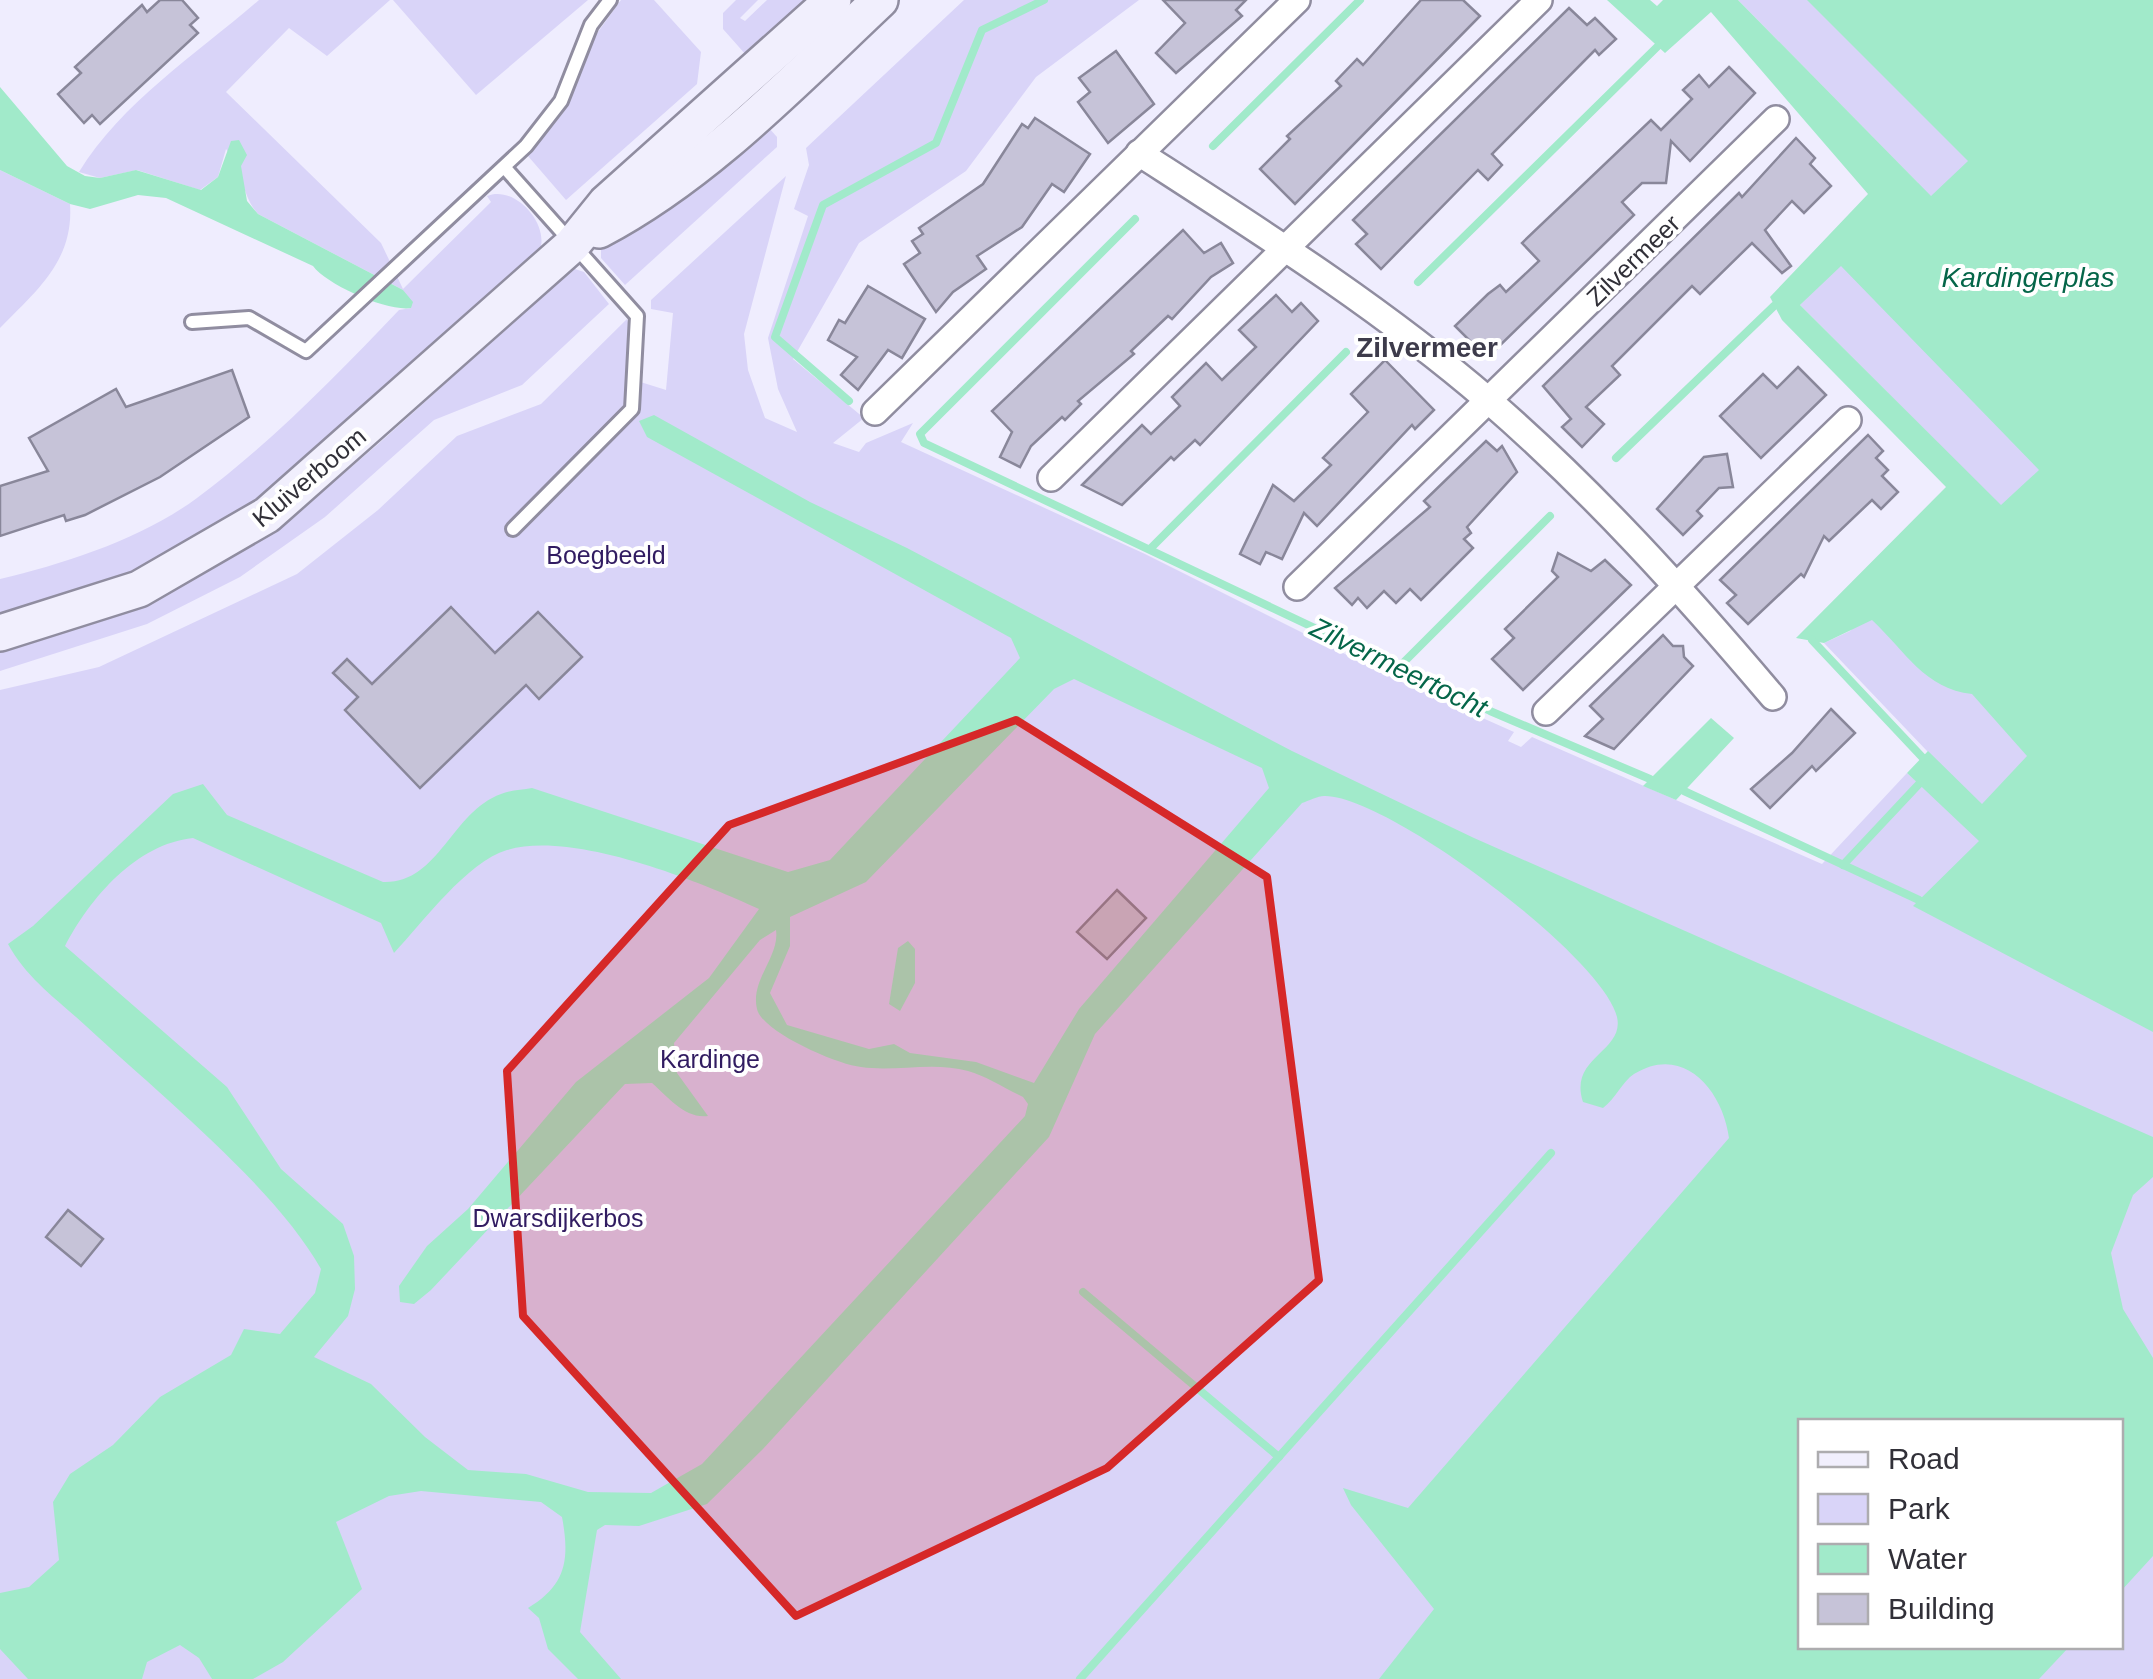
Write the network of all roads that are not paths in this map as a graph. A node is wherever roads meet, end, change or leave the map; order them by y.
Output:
1 (610, 0) edge
2 (833, 0) edge
3 (880, 0) edge
4 (1297, 0) edge
5 (1539, 0) edge
6 (1776, 120) dead end
7 (1139, 154) junction
8 (505, 168) junction
9 (572, 245) junction
10 (1287, 248) junction
11 (192, 322) dead end
12 (1489, 401) junction
13 (875, 412) dead end
14 (1848, 420) dead end
15 (1050, 478) dead end
16 (513, 529) dead end
17 (1678, 584) junction
18 (1298, 587) dead end
19 (0, 633) edge
20 (1773, 697) dead end
21 (1546, 712) dead end

1 - 8 lane
2 - 9 main road, Kluiverboom
3 - 9 main road, Kluiverboom
4 - 7 street
5 - 10 street
6 - 12 street, Zilvermeer
7 - 10 street
7 - 13 street
8 - 9 lane
8 - 11 lane
9 - 16 lane
9 - 19 main road, Kluiverboom
10 - 12 street
10 - 15 street
12 - 17 street
12 - 18 street, Zilvermeer
14 - 17 street
17 - 20 street
17 - 21 street

